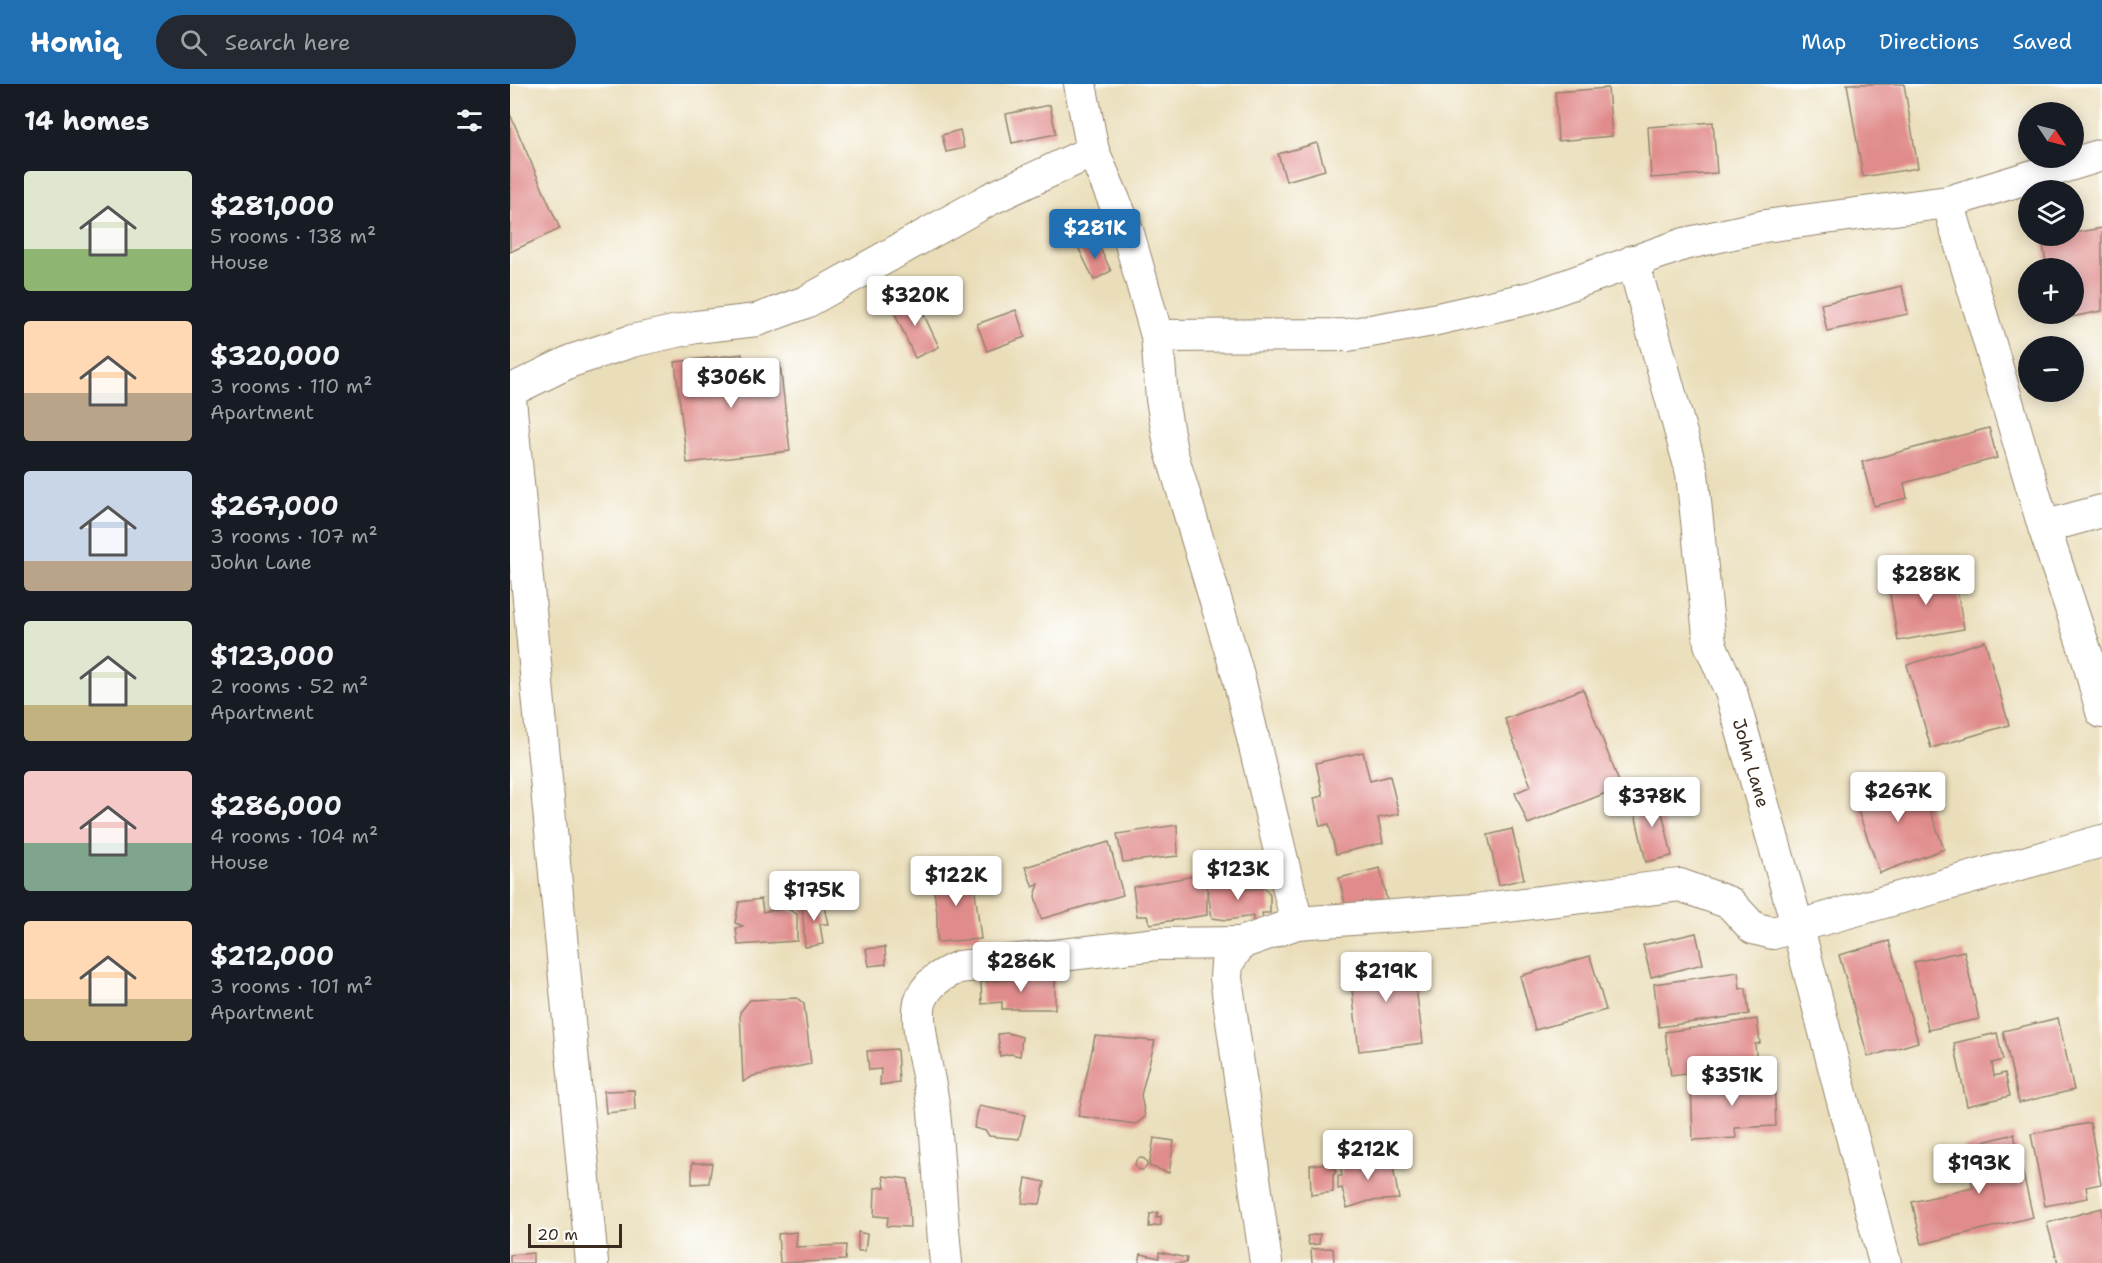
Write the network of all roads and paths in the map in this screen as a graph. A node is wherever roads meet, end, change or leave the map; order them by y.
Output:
1 (1080, 84) edge
2 (1093, 151) junction
3 (2102, 155) edge
4 (1948, 202) junction
5 (1633, 261) junction
6 (1156, 336) junction
7 (510, 391) edge
8 (510, 399) edge
9 (2102, 511) edge
10 (2044, 527) junction
11 (2102, 712) edge
12 (2102, 841) edge
13 (1297, 923) junction
14 (1798, 928) junction
15 (1241, 944) junction
16 (592, 1263) edge
17 (946, 1263) edge
18 (1266, 1263) edge
19 (1885, 1263) edge

1 - 2 street
2 - 6 street
2 - 7 street
3 - 4 street
4 - 5 street
4 - 10 street
5 - 6 street
5 - 14 street, John Lane
6 - 13 street
8 - 16 street
9 - 10 street
10 - 11 street
12 - 14 street
13 - 14 street
13 - 15 street
14 - 19 street, John Lane
15 - 17 street
15 - 18 street

